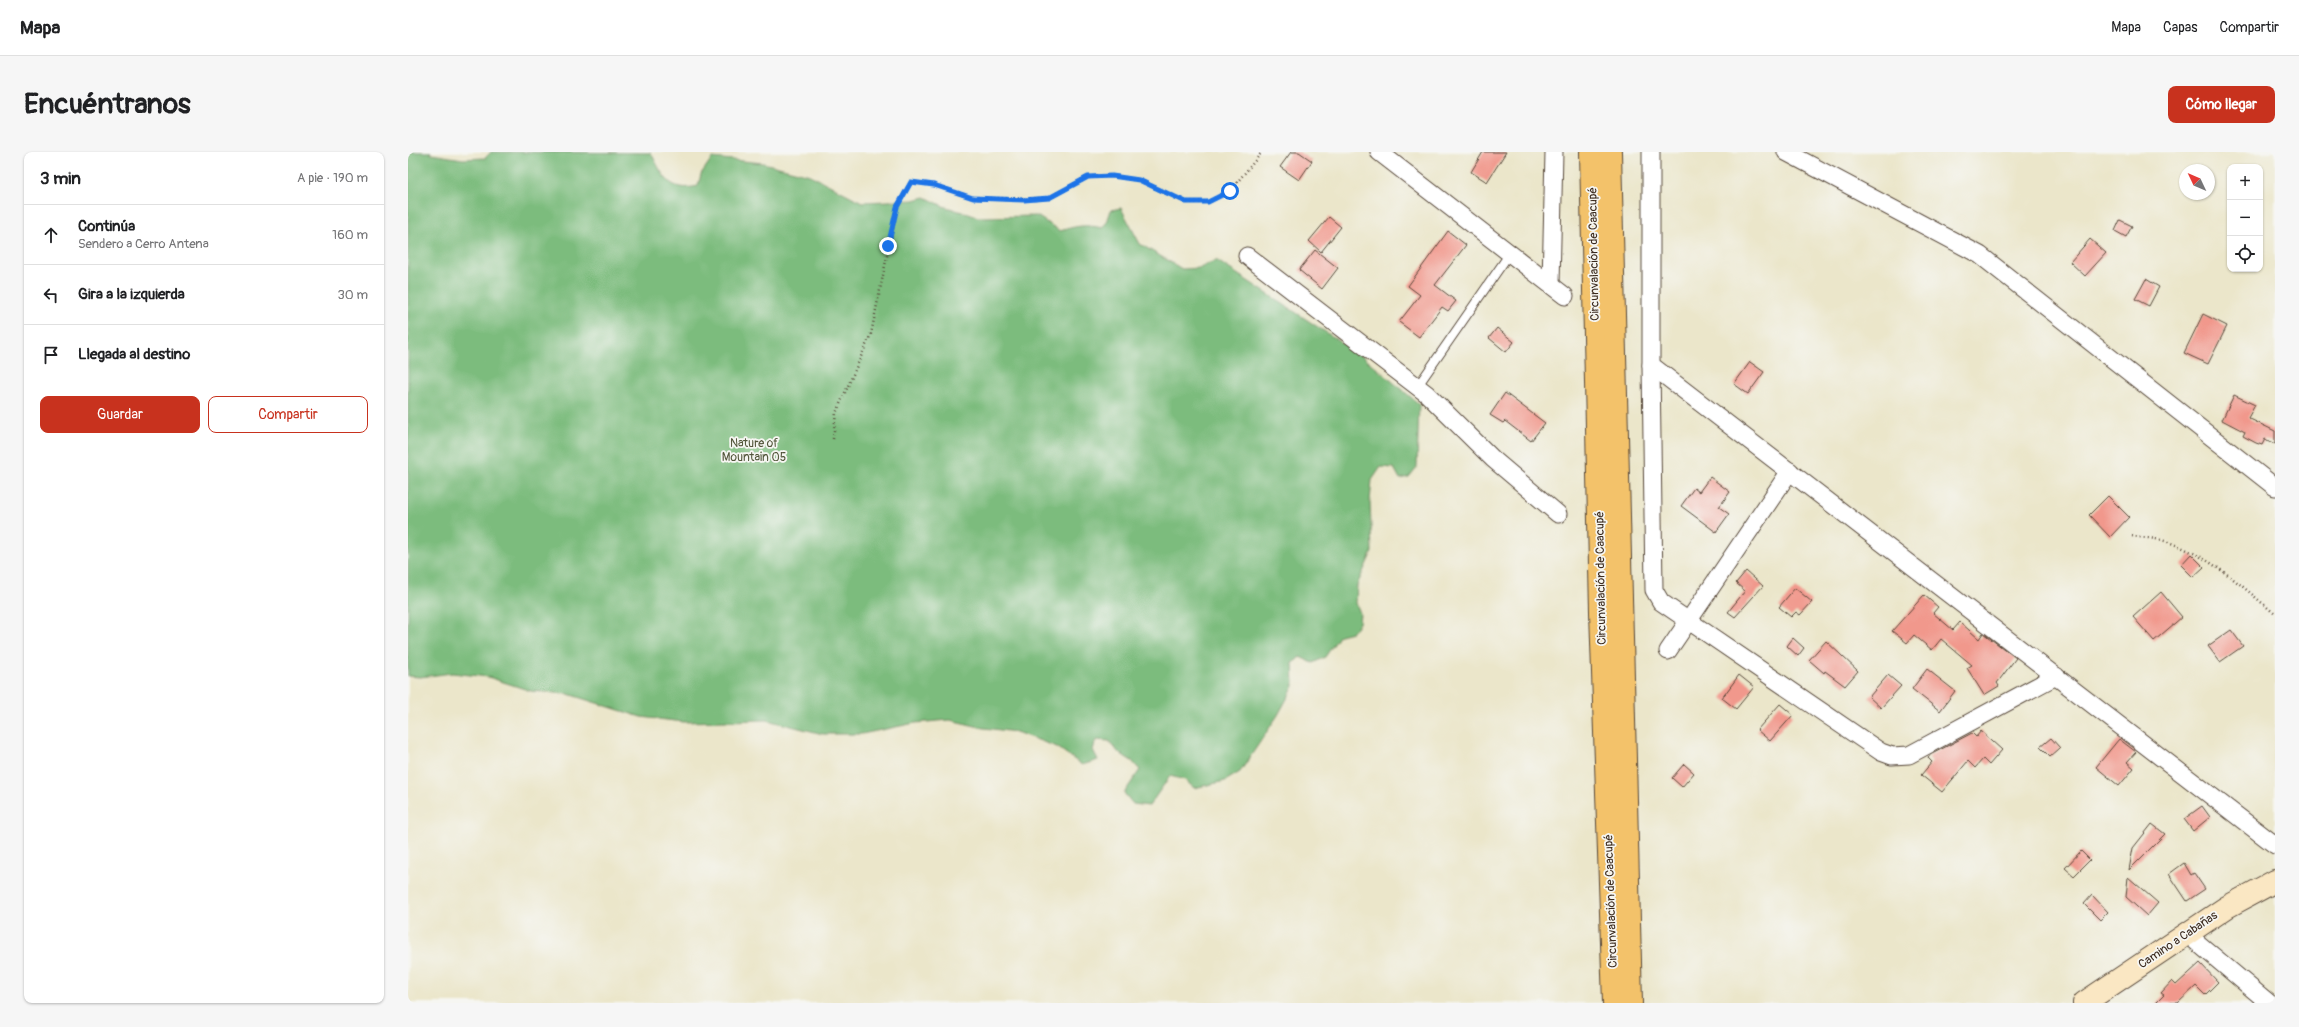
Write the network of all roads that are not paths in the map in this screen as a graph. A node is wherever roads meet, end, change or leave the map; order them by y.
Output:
1 (1379, 152) edge
2 (1554, 152) edge
3 (1591, 152) edge
4 (1610, 152) edge
5 (1651, 152) edge
6 (1786, 152) edge
7 (1510, 252) junction
8 (1247, 256) dead end
9 (1551, 284) junction
10 (1565, 296) dead end
11 (1651, 365) junction
12 (1417, 387) junction
13 (1790, 471) junction
14 (2275, 487) edge
15 (1558, 514) dead end
16 (1689, 619) junction
17 (1668, 651) dead end
18 (2056, 676) junction
19 (2275, 845) edge
20 (2275, 881) edge
21 (2187, 934) junction
22 (1614, 1003) edge
23 (1631, 1003) edge
24 (2084, 1003) edge
25 (2269, 1003) edge

1 - 7 street
2 - 9 street
3 - 22 highway, Circunvalación de Caacupé
4 - 23 highway, Circunvalación de Caacupé
5 - 11 street
6 - 14 street
7 - 9 street
7 - 12 lane
8 - 12 street
9 - 10 street
11 - 13 street
11 - 16 street
12 - 15 street
13 - 16 street
13 - 18 street
16 - 17 street
16 - 18 street
18 - 19 street
20 - 21 street, Camino a Cabañas
21 - 24 street, Camino a Cabañas
21 - 25 street

